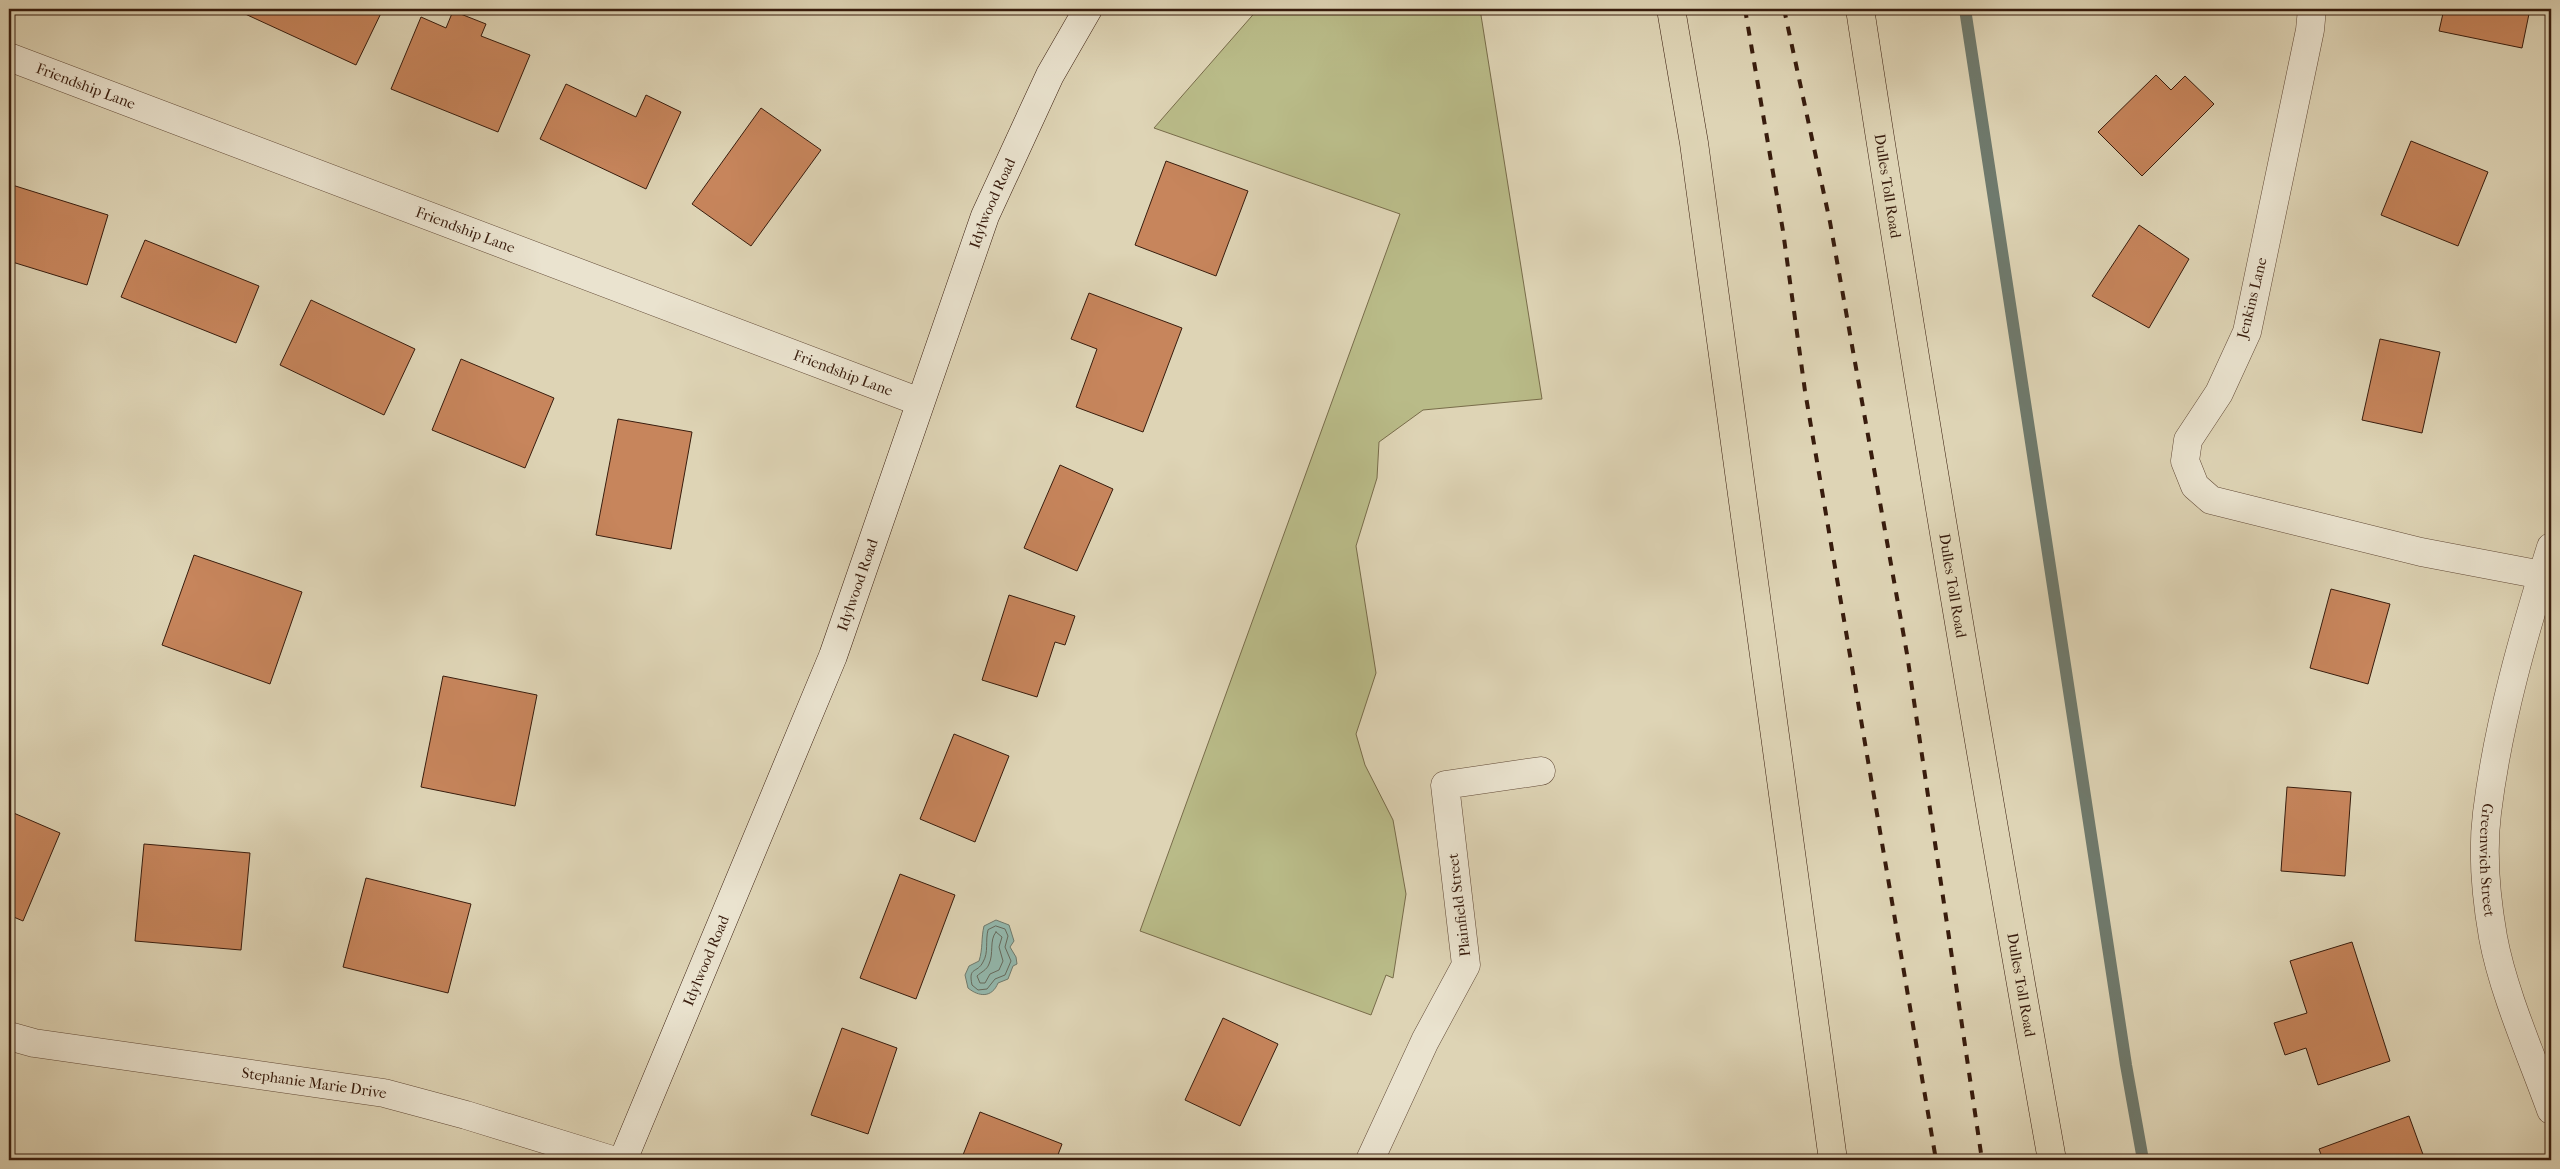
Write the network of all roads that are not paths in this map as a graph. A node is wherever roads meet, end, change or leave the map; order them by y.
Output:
1 (1088, 9) edge
2 (1671, 9) edge
3 (1860, 9) edge
4 (2312, 9) edge
5 (9, 57) edge
6 (920, 402) junction
7 (2551, 547) edge
8 (2542, 576) junction
9 (1541, 771) dead end
10 (9, 1036) edge
11 (2551, 1110) edge
12 (612, 1160) edge
13 (623, 1160) edge
14 (1370, 1160) edge
15 (1833, 1160) edge
16 (2052, 1160) edge

1 - 6 street, Idylwood Road
2 - 15 highway
3 - 16 highway, Dulles Toll Road
4 - 8 street, Jenkins Lane
5 - 6 street, Friendship Lane
6 - 13 street, Idylwood Road
7 - 8 street, Greenwich Street
8 - 11 street, Greenwich Street
9 - 14 street, Plainfield Street
10 - 12 street, Stephanie Marie Drive

